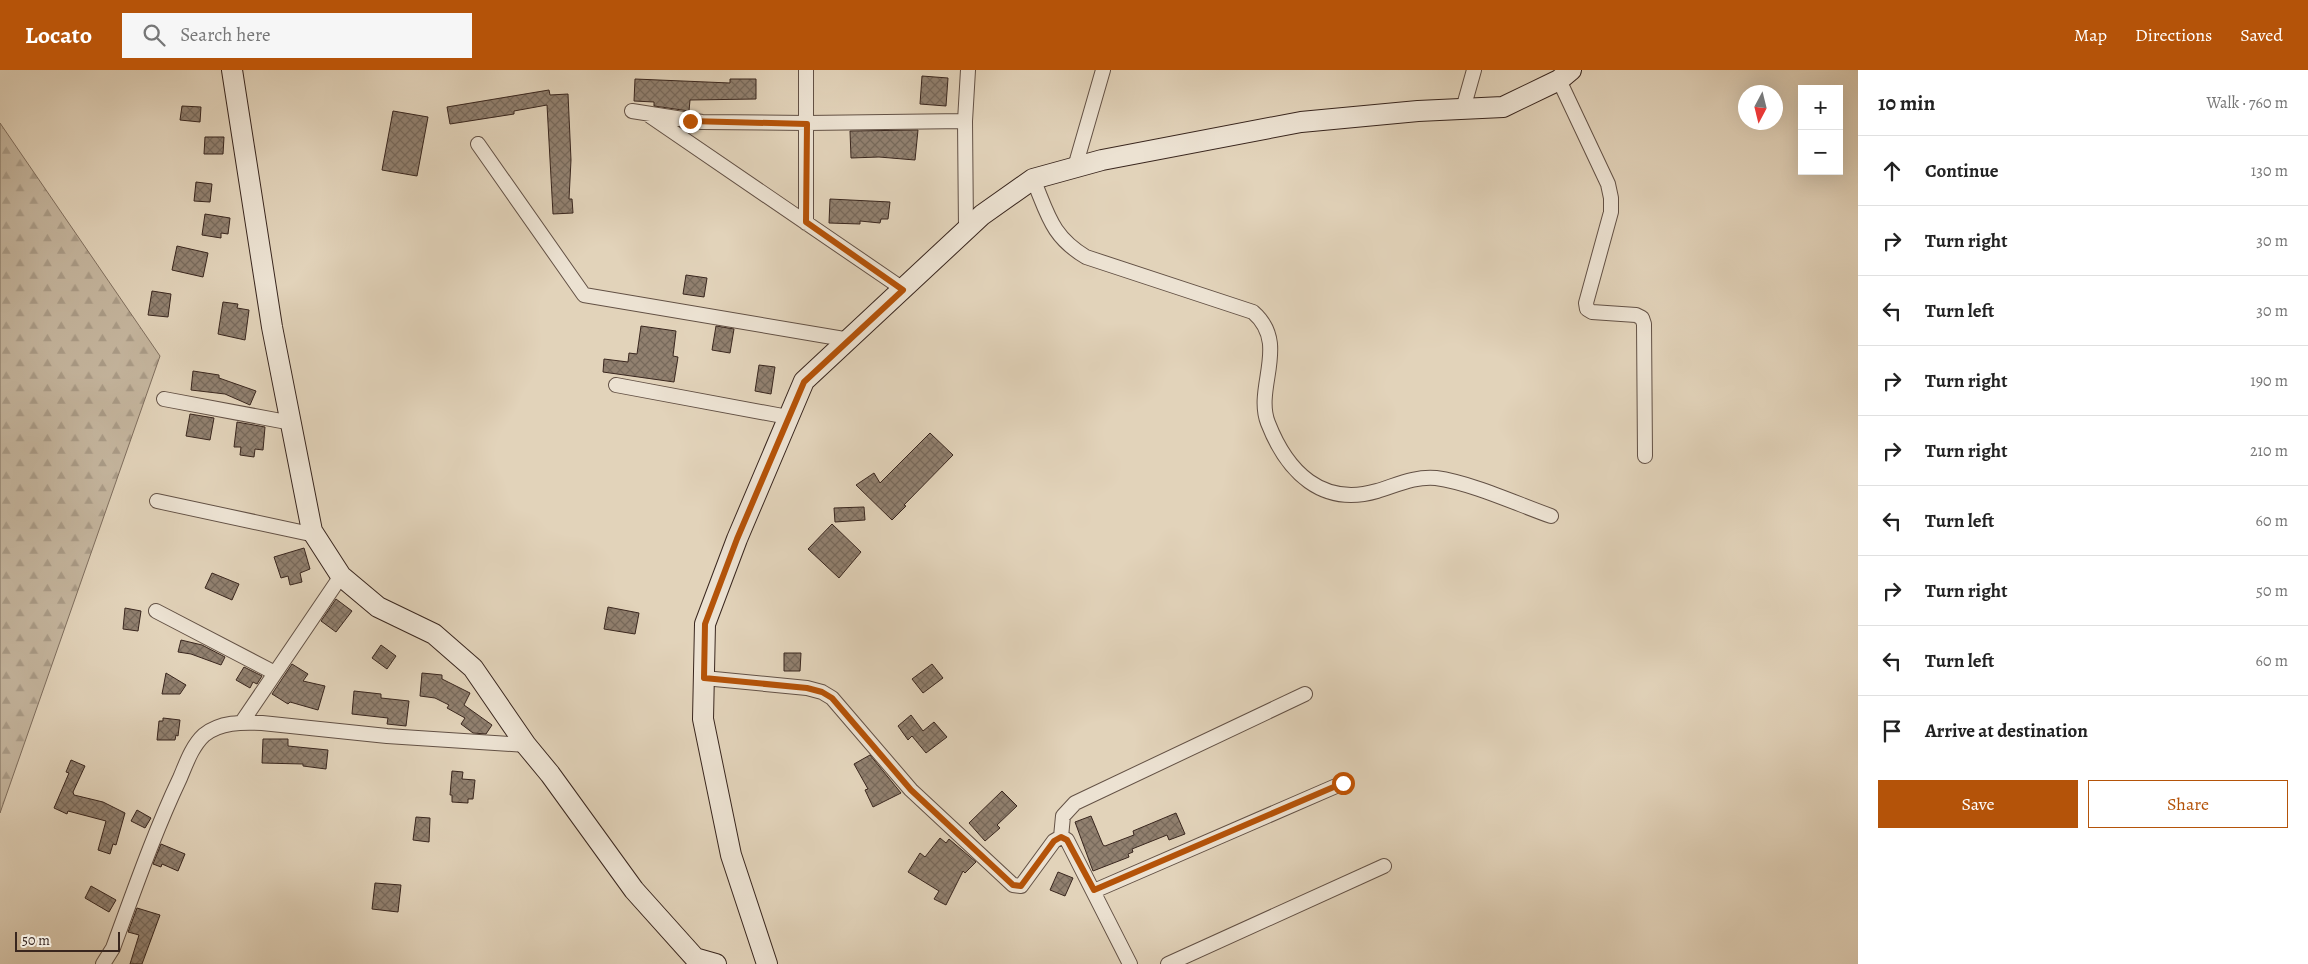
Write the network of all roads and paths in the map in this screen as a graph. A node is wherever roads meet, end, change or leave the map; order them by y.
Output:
1 (232, 70) edge
2 (806, 70) edge
3 (968, 70) edge
4 (1103, 70) edge
5 (1474, 70) edge
6 (1565, 75) edge
7 (1463, 109) junction
8 (965, 122) junction
9 (807, 124) junction
10 (478, 144) dead end
11 (1075, 167) junction
12 (1033, 179) junction
13 (806, 222) junction
14 (966, 230) junction
15 (903, 290) junction
16 (850, 340) junction
17 (616, 385) dead end
18 (164, 399) dead end
19 (788, 417) junction
20 (292, 423) junction
21 (1645, 456) dead end
22 (157, 501) dead end
23 (1551, 516) dead end
24 (315, 535) junction
25 (341, 576) junction
26 (156, 611) dead end
27 (275, 674) junction
28 (704, 678) junction
29 (1305, 694) dead end
30 (242, 722) junction
31 (526, 745) junction
32 (1343, 783) dead end
33 (1061, 837) junction
34 (1384, 866) dead end
35 (1094, 890) junction
36 (103, 964) edge
37 (716, 964) edge
38 (767, 964) edge
39 (1130, 964) edge
40 (1168, 964) edge

1 - 20 main road
2 - 9 street
3 - 8 street
4 - 11 street
5 - 7 street
6 - 7 main road
6 - 21 street
7 - 11 main road
8 - 9 street
8 - 14 street
9 - 13 street
9 - 13 street
10 - 16 street
11 - 12 main road
12 - 14 main road
12 - 23 street
13 - 15 street
14 - 15 main road
15 - 16 main road
16 - 19 main road
17 - 19 street
18 - 20 street
19 - 28 main road
20 - 24 main road
22 - 24 street
24 - 25 main road
25 - 27 street
25 - 31 main road
26 - 27 street
27 - 30 street
28 - 33 street
28 - 38 main road
29 - 33 street
30 - 31 street
30 - 36 street
31 - 37 main road
32 - 35 street
33 - 35 street
34 - 40 street
35 - 39 street

